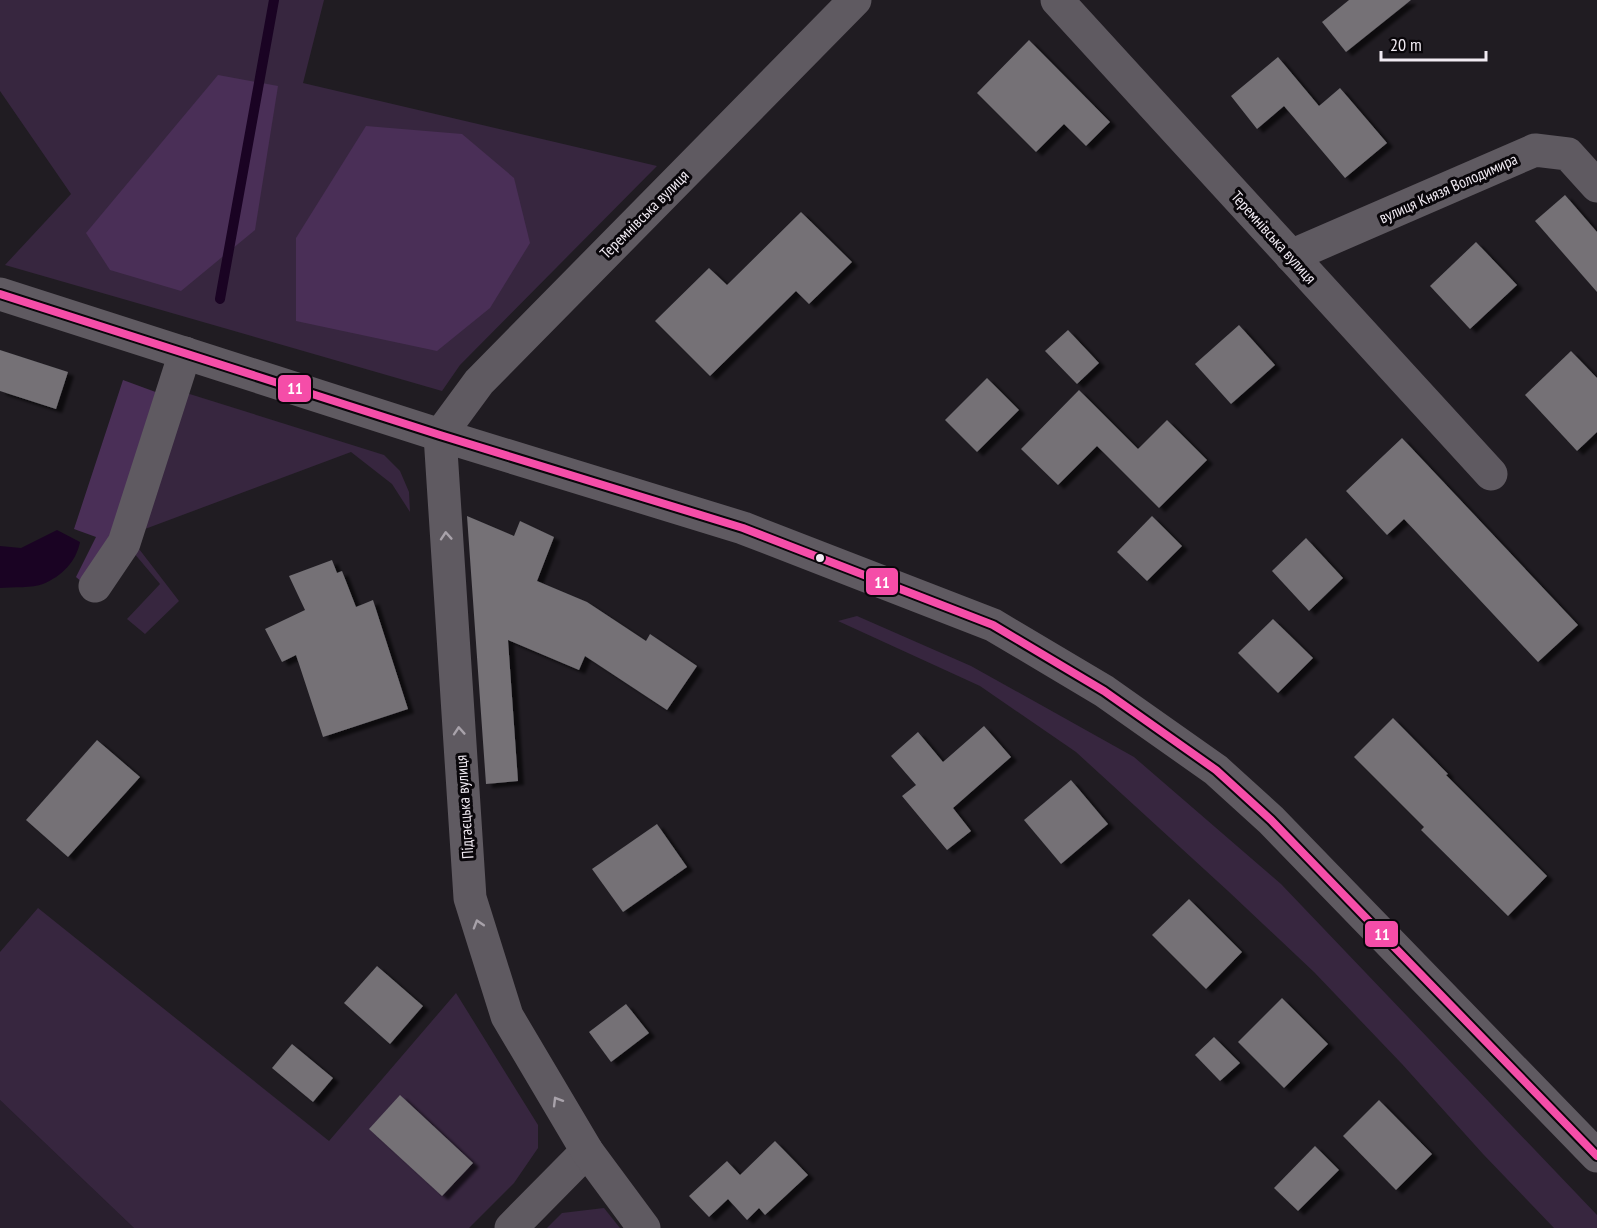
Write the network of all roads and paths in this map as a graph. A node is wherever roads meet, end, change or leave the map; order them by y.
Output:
1 (855, 0) edge
2 (1057, 0) edge
3 (1597, 186) edge
4 (1292, 256) junction
5 (0, 294) edge
6 (185, 353) junction
7 (440, 435) junction
8 (1491, 474) dead end
9 (95, 586) dead end
10 (587, 1151) junction
11 (1597, 1156) edge
12 (511, 1228) edge
13 (644, 1228) edge

1 - 7 street, Теремнівська вулиця
2 - 4 street, Теремнівська вулиця
3 - 4 street, вулиця Князя Володимира
4 - 8 street, Теремнівська вулиця
5 - 6 street
6 - 7 street
6 - 9 street
10 -> 7 street, Підгаєцька вулиця
7 - 11 street
10 - 12 street
10 - 13 street, Підгаєцька вулиця

